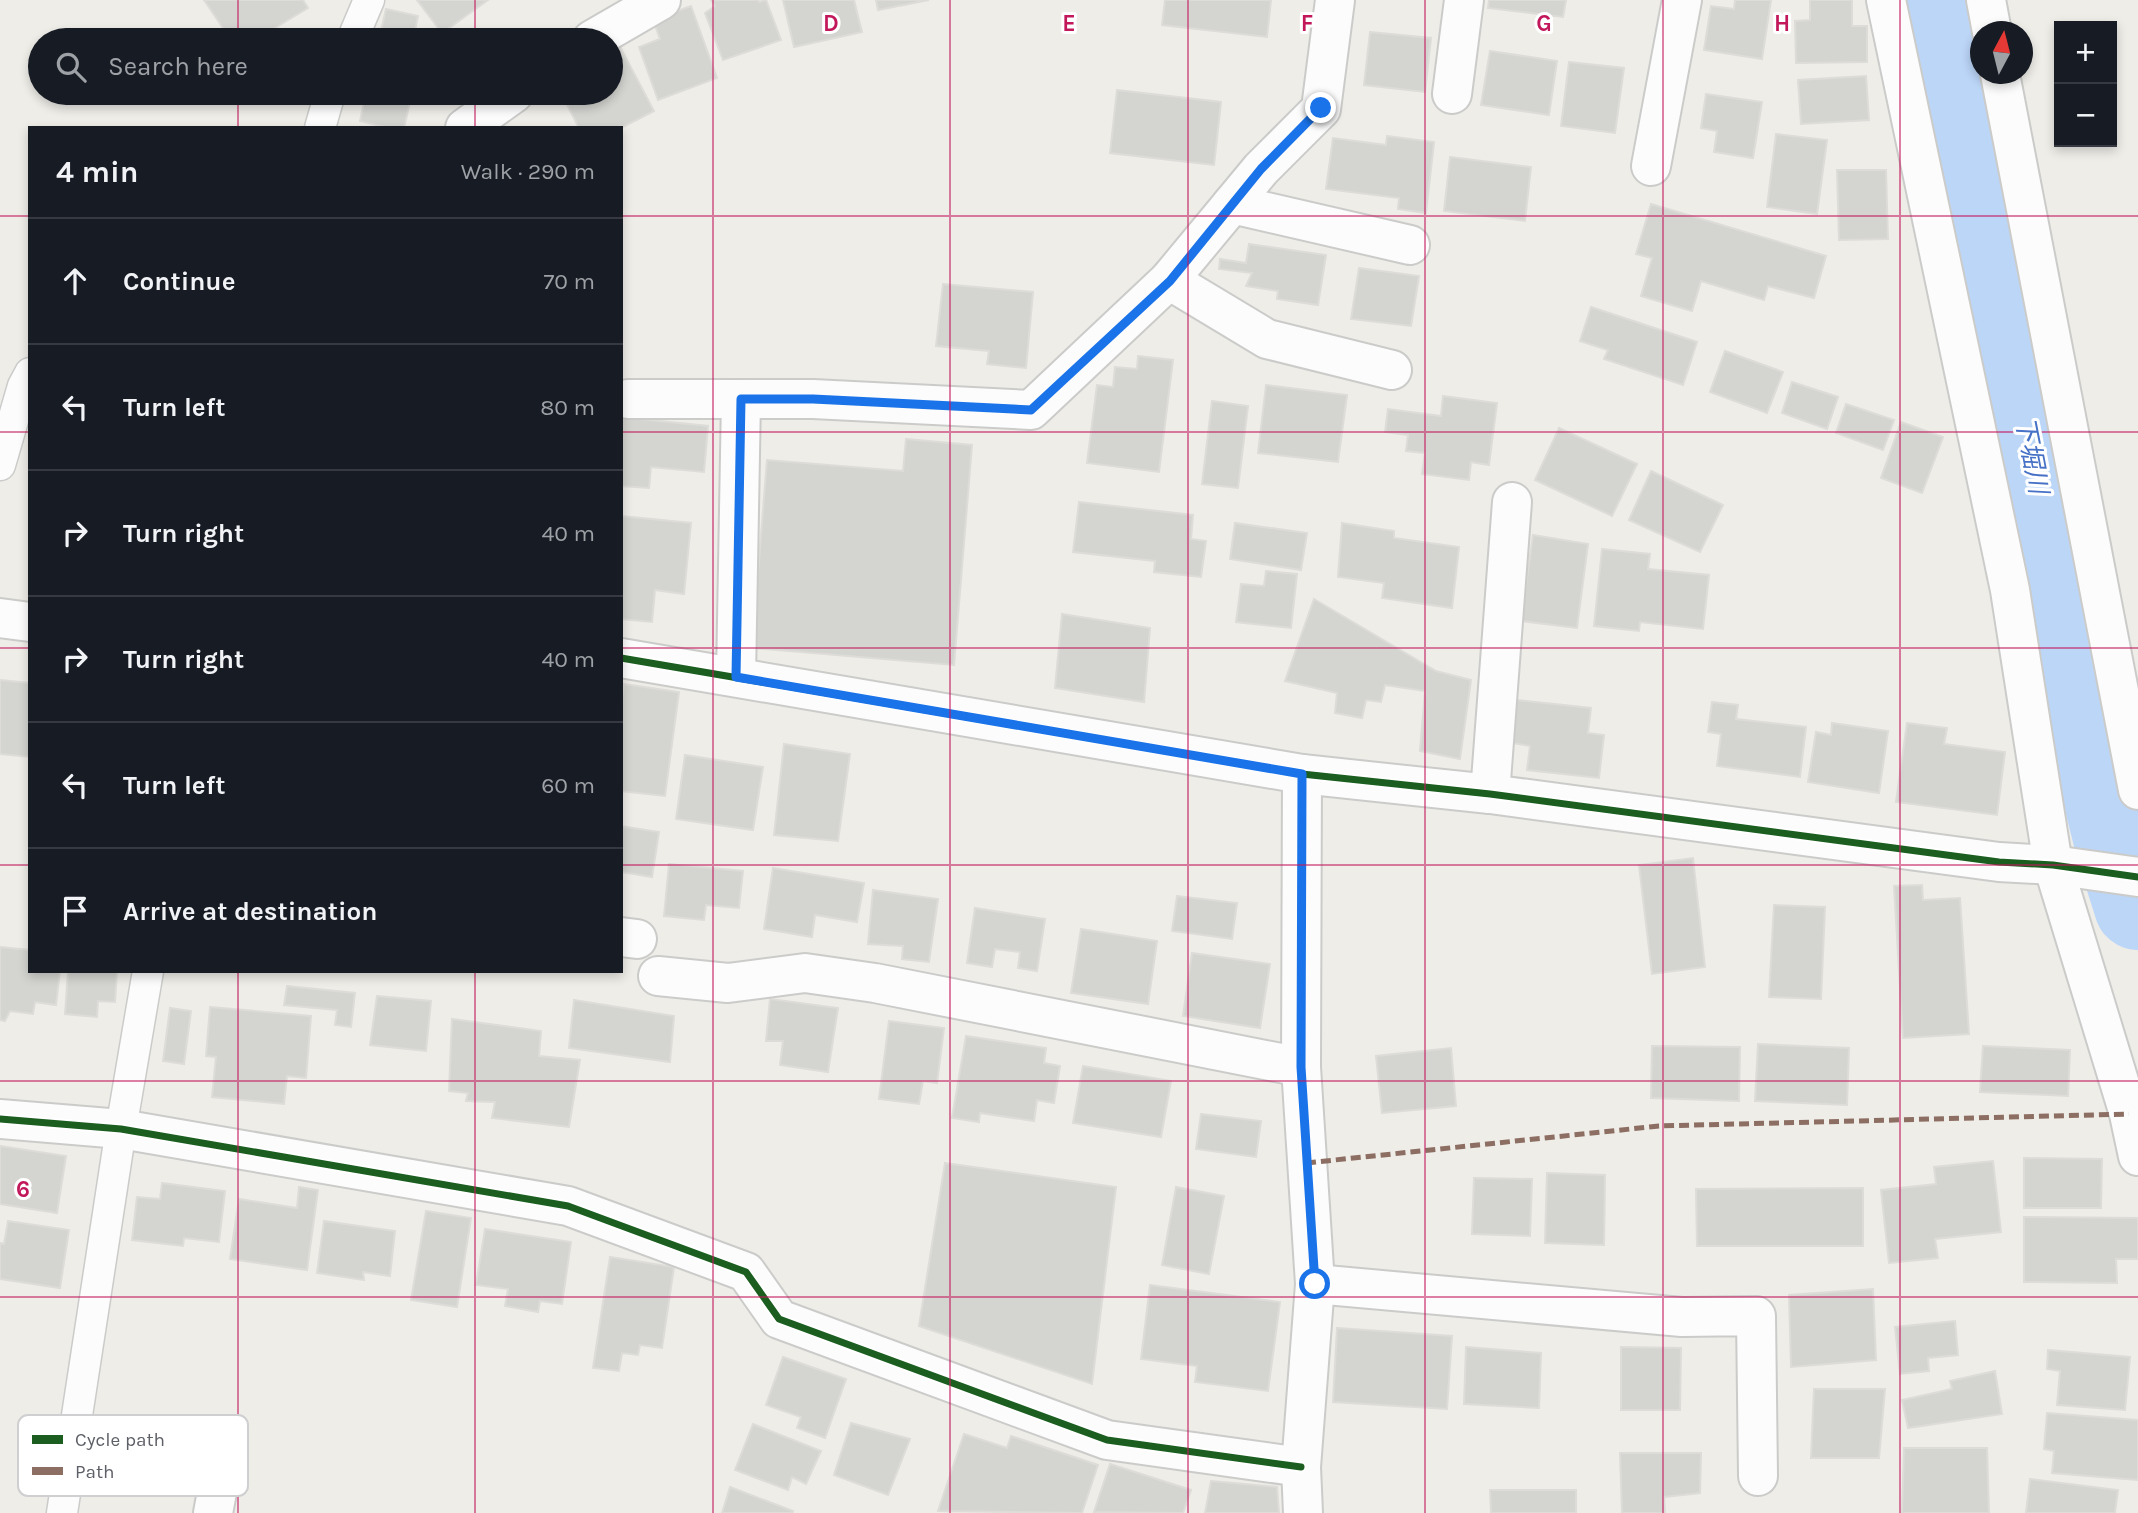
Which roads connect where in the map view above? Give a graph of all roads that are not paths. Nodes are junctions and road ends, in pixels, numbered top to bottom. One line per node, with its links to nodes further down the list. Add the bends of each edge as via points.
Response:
1 (369, 0): 9 (lane)
2 (661, 0): 10 (street)
3 (1335, 0): 18 (street, via 1321,108)
4 (1464, 0): 12 (street)
5 (1682, 0): 17 (street)
6 (1886, 0): 34 (street)
7 (1986, 0): 8 (street)
8 (1990, 21)
9 (357, 28)
10 (613, 28)
11 (2002, 84): 32 (street)
12 (1452, 94)
13 (327, 105): 15 (lane)
14 (497, 105): 16 (street)
15 (321, 126)
16 (468, 126)
17 (1651, 166)
18 (1232, 204): 19 (street); 20 (street)
19 (1410, 245)
20 (1170, 281): 21 (street, via 1267,339); 24 (street, via 1031,410)
21 (1392, 370)
22 (28, 377): 25 (lane)
23 (628, 399): 24 (street)
24 (741, 399): 30 (street)
25 (0, 466)
26 (1512, 502): 33 (street)
27 (0, 618): 28 (street)
28 (28, 622)
29 (623, 658): 30 (street)
30 (736, 677): 31 (street)
31 (1302, 774): 33 (street); 38 (street)
32 (2138, 790)
33 (1490, 794): 34 (street)
34 (2065, 867): 35 (street); 41 (street)
35 (2138, 877)
36 (148, 973): 40 (lane)
37 (658, 975): 38 (street, via 728,983 805,973 875,983)
38 (1301, 1067): 42 (street)
39 (0, 1119): 40 (street)
40 (121, 1129): 43 (lane); 44 (street, via 568,1206 746,1272 779,1318 1107,1440)
41 (2138, 1156)
42 (1315, 1284): 44 (street); 45 (street, via 1682,1317 1756,1316)
43 (77, 1415)
44 (1301, 1467): 46 (street)
45 (1758, 1476)
46 (1303, 1513)

